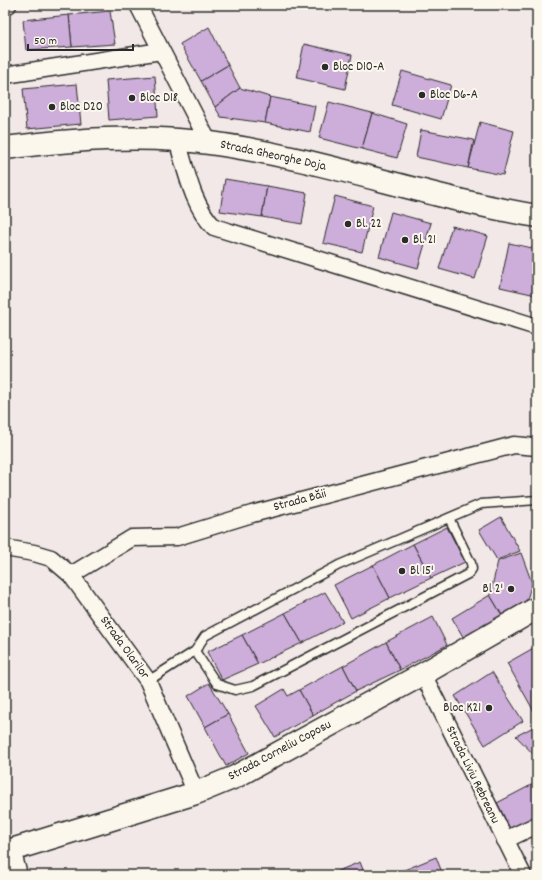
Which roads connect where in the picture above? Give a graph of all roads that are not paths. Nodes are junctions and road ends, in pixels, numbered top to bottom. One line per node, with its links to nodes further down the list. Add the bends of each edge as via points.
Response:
1 (138, 5): 2 (street)
2 (161, 51): 3 (street); 5 (street)
3 (5, 75)
4 (177, 140): 5 (street, Strada Gheorghe Doja); 6 (street, Strada Gheorghe Doja, via 80,141); 8 (street, via 197,202 205,218 214,227)
5 (209, 143): 7 (street, Strada Gheorghe Doja, via 280,156 459,200)
6 (5, 148)
7 (537, 216)
8 (537, 327)
9 (537, 447): 13 (street, Strada Băii, via 514,445 252,514 177,537 132,538)
10 (537, 500): 11 (lane, via 481,504)
11 (449, 518): 15 (lane, via 339,565 205,636); 15 (lane, via 472,569 468,574 447,585 254,686 235,690 216,684)
12 (5, 548): 13 (street, Strada Olarilor, via 51,558)
13 (71, 575): 17 (street, Strada Olarilor)
14 (537, 608): 16 (street, Strada Corneliu Coposu)
15 (195, 651): 17 (lane)
16 (423, 674): 18 (street, Strada Corneliu Coposu, via 235,776); 20 (street, Strada Liviu Rebreanu)
17 (148, 681): 18 (street, Strada Olarilor)
18 (196, 793): 21 (street, Strada Corneliu Coposu)
19 (537, 824): 20 (street)
20 (504, 840): 22 (street, Strada Liviu Rebreanu)
21 (9, 851): 23 (street)
22 (517, 873)
23 (19, 875)

